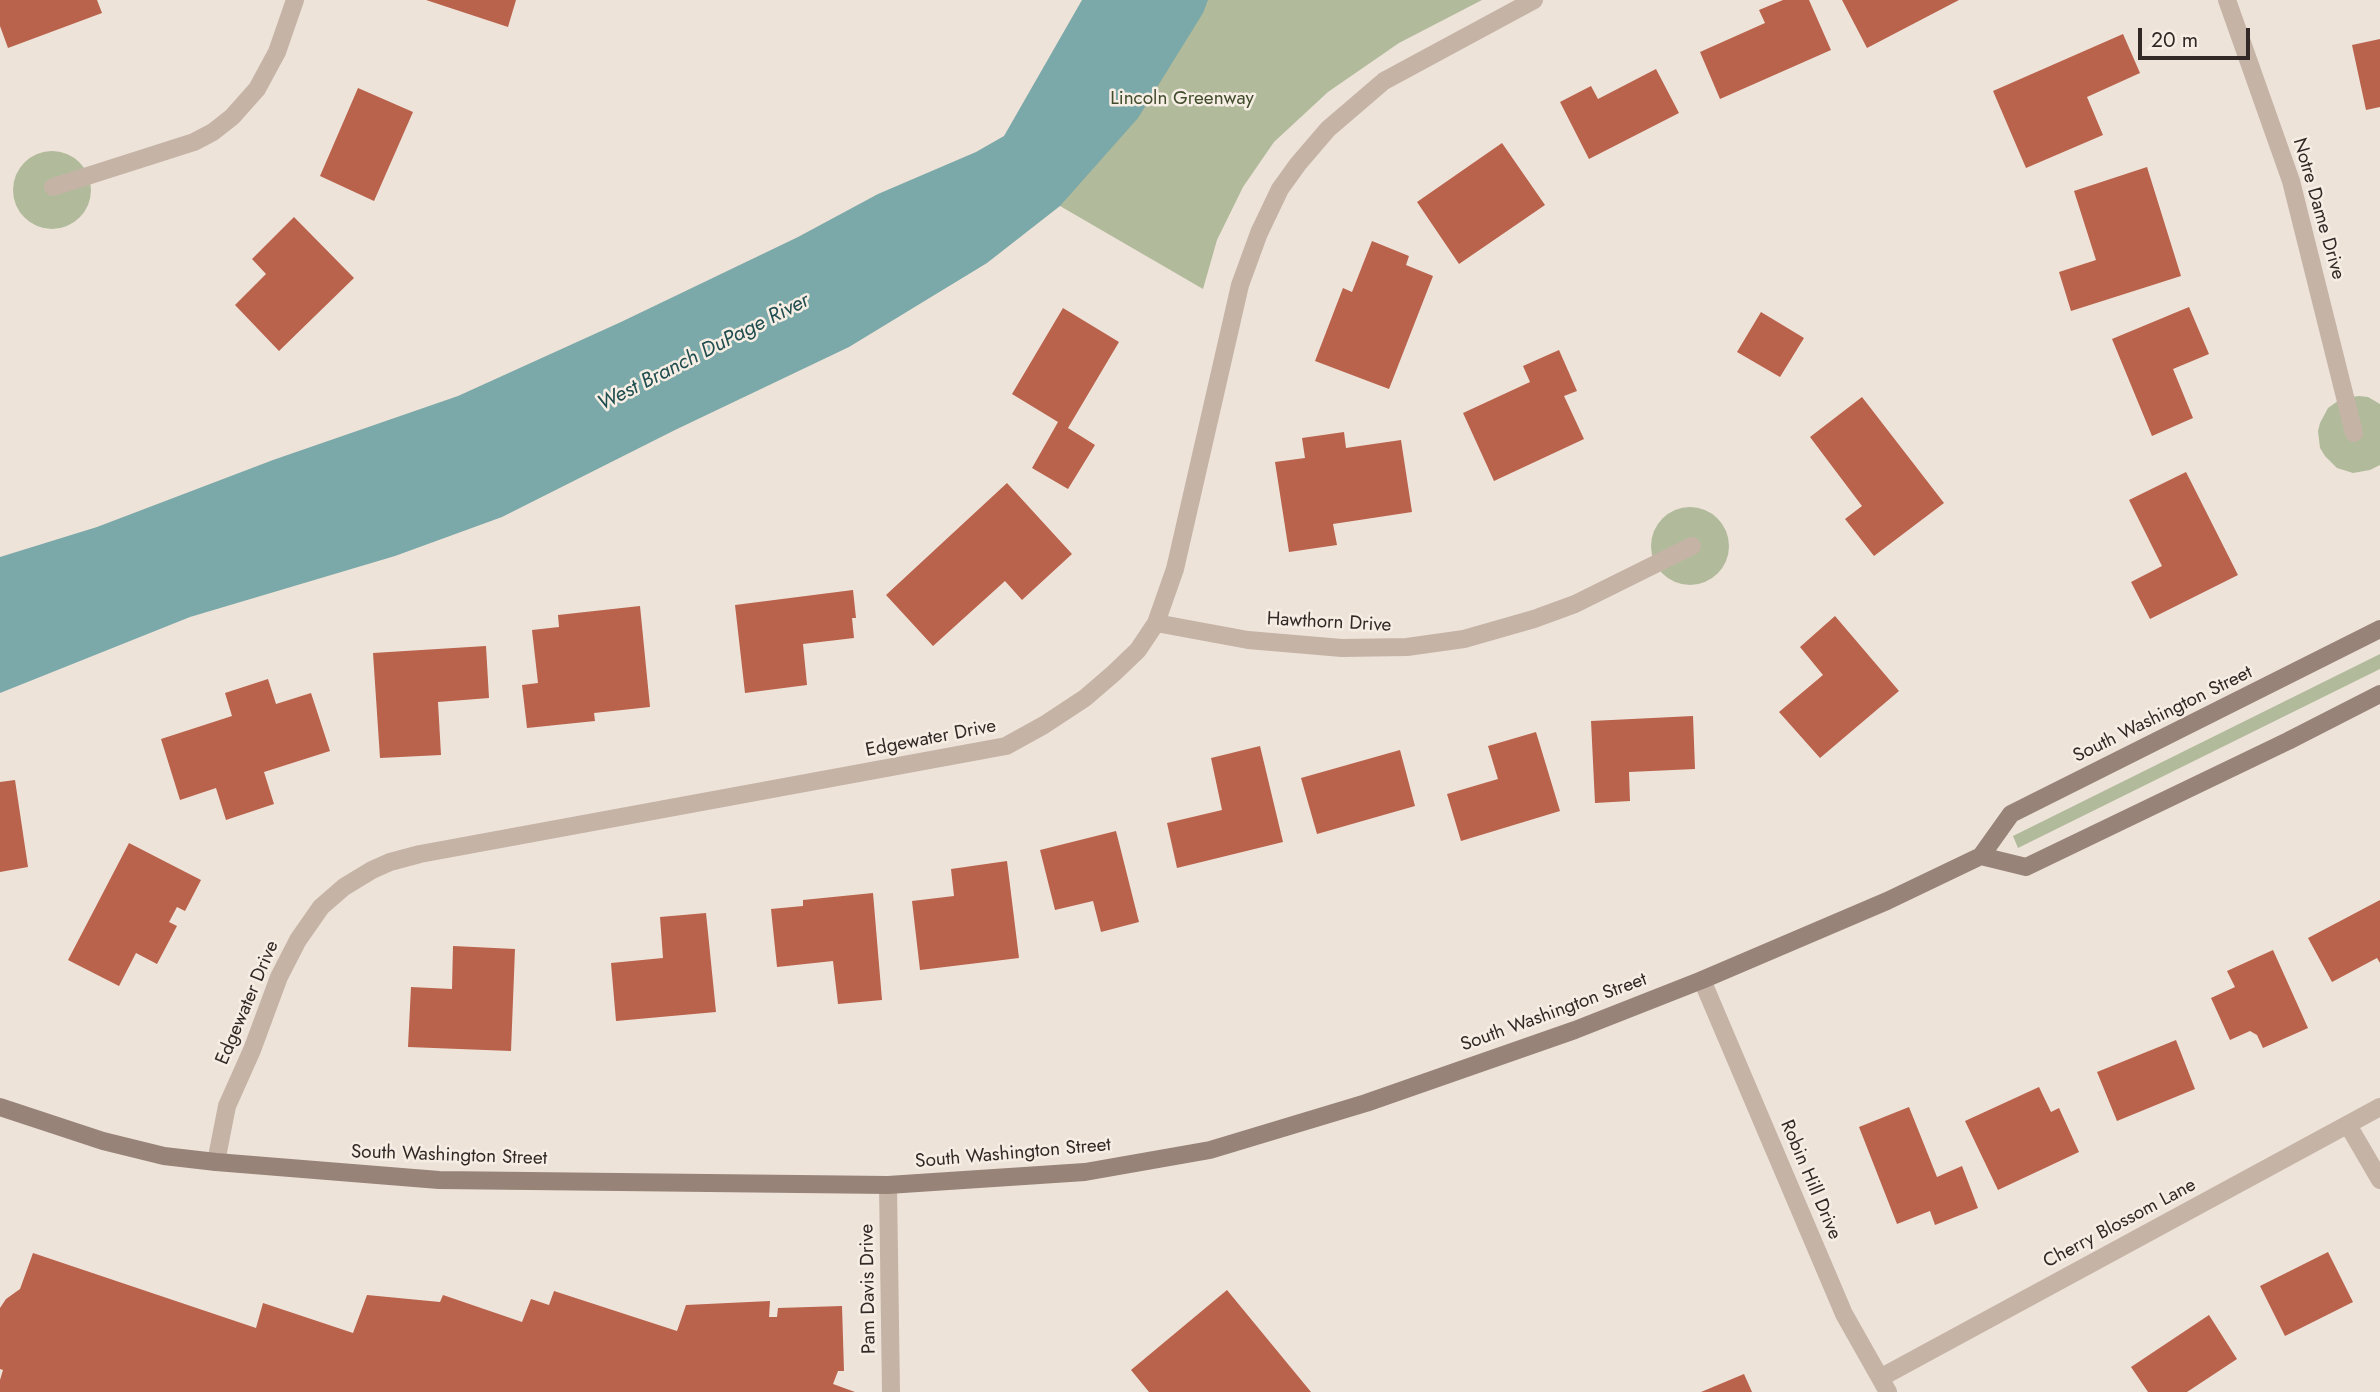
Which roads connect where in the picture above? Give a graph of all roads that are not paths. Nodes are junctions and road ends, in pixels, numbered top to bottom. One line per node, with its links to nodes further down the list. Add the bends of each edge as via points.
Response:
1 (295, 0): 4 (street, via 277,52 257,89 232,117 194,142)
2 (1534, 0): 7 (street, Edgewater Drive, via 1384,81 1328,129 1280,189 1240,285 1175,569)
3 (2227, 0): 5 (street, Notre Dame Drive, via 2291,181)
4 (53, 187)
5 (2354, 433)
6 (1692, 545): 7 (street, Hawthorn Drive, via 1575,604 1464,639 1407,647 1342,648 1248,640)
7 (1156, 623): 15 (street, Edgewater Drive, via 1138,650 1085,698 1006,746 420,854 372,870 321,907 298,940 227,1106)
8 (2380, 629): 10 (main road, South Washington Street, via 2011,814)
9 (2380, 694): 10 (main road, via 2026,867)
10 (1982, 856): 11 (main road, South Washington Street)
11 (1702, 980): 17 (main road, South Washington Street, via 1366,1103 1209,1150 1084,1172); 18 (street, Robin Hill Drive, via 1844,1314)
12 (0, 1107): 15 (main road, South Washington Street, via 103,1141 164,1156)
13 (2380, 1107): 14 (street, Cherry Blossom Lane)
14 (2348, 1125): 16 (street); 18 (street, Cherry Blossom Lane)
15 (216, 1162): 17 (main road, South Washington Street, via 439,1180)
16 (2380, 1181)
17 (888, 1185): 19 (street, Pam Davis Drive)
18 (1884, 1385)
19 (891, 1392)

